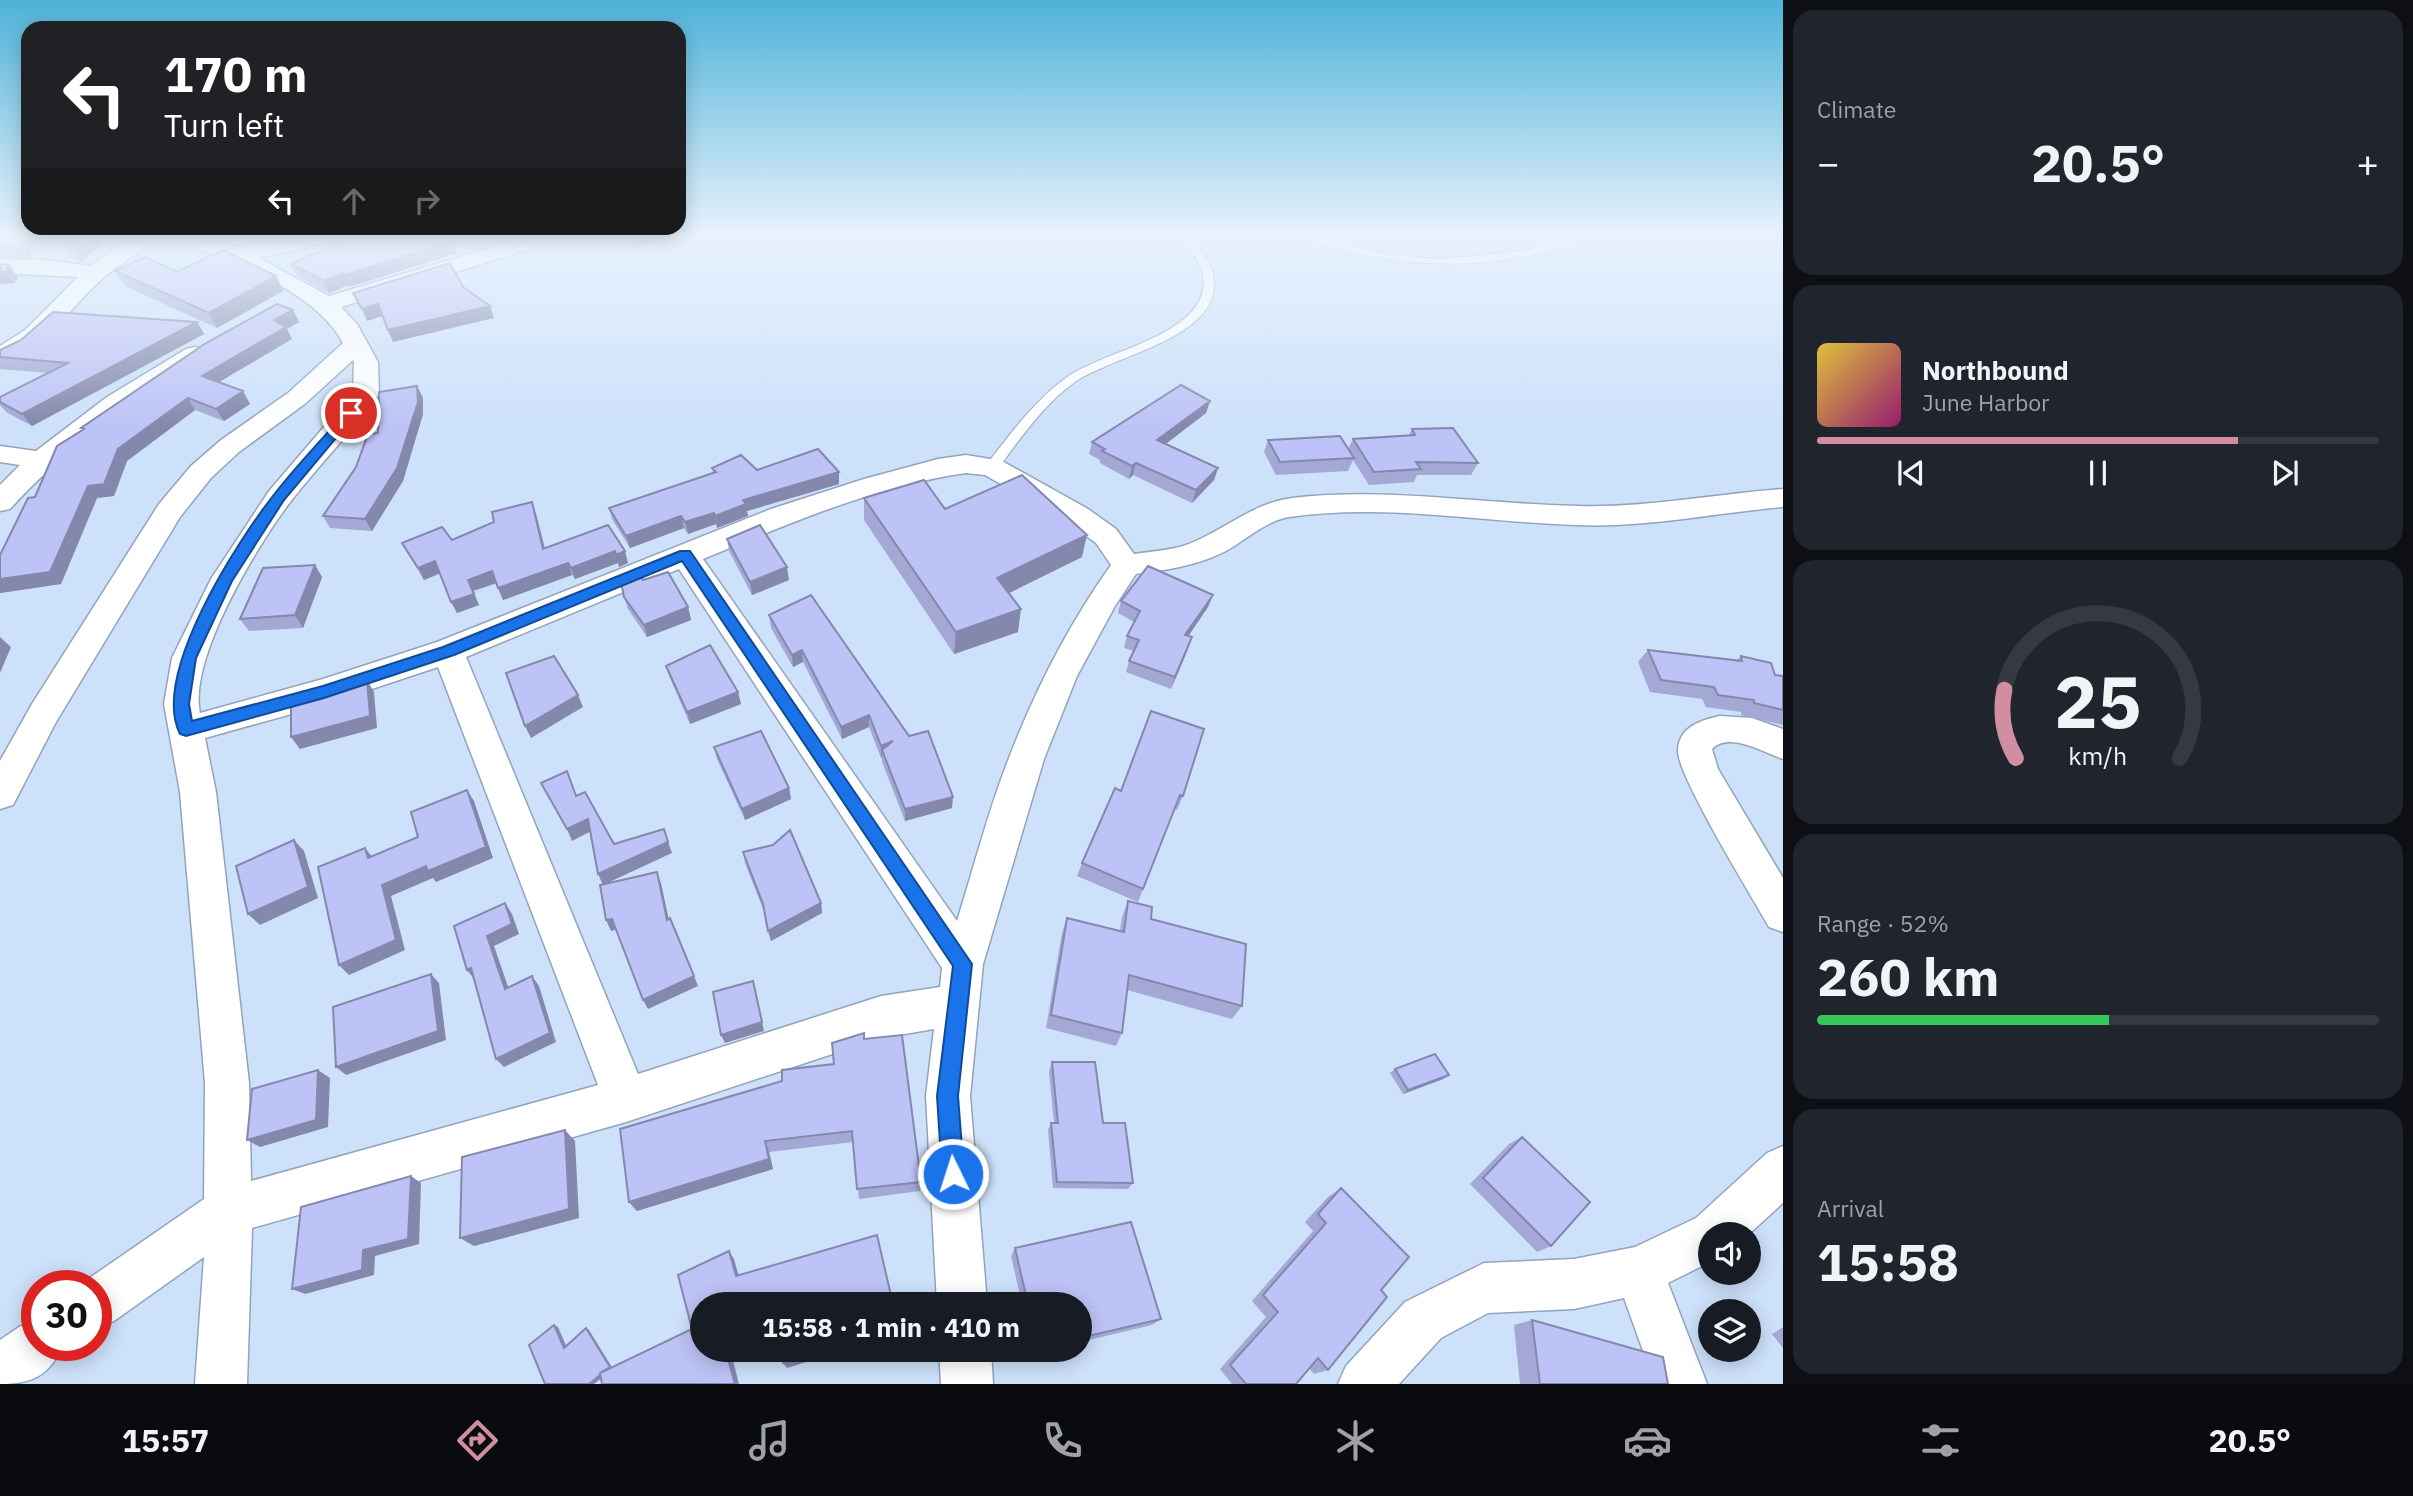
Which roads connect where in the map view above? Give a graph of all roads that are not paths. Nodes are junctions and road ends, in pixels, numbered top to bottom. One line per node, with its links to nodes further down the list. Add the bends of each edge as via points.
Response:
1 (69, 299): 7 (street, via 33,335)
2 (310, 299): 4 (street)
3 (1206, 299): 10 (lane, via 1189,324 1067,382)
4 (305, 300): 6 (street, via 345,324)
5 (215, 343): 9 (street, via 125,395)
6 (356, 344): 16 (street, via 366,362 366,394 279,497 226,579 188,658 181,704); 18 (street, via 297,398 211,463 169,511 44,713)
7 (0, 357)
8 (0, 454): 9 (street)
9 (42, 460): 12 (street)
10 (992, 467): 13 (street, via 966,464 874,485); 14 (street, via 1106,536)
11 (1783, 498): 14 (street, via 1619,517 1350,505 1288,508 1255,517 1205,549)
12 (0, 502)
13 (685, 555): 15 (street); 20 (street)
14 (1127, 565): 20 (street, via 1061,676 1026,759)
15 (448, 651): 16 (street); 21 (street)
16 (186, 730): 23 (street, via 198,792 228,1083)
17 (1783, 745): 19 (street, via 1749,731 1719,729 1704,734 1695,747 1695,758)
18 (0, 794)
19 (1783, 914)
20 (960, 984): 21 (street, via 881,1017); 28 (street, via 948,1096)
21 (626, 1100): 23 (street)
22 (1783, 1169): 24 (street)
23 (228, 1211): 27 (street); 32 (street)
24 (1726, 1222)
25 (1698, 1242): 26 (street)
26 (1639, 1271): 34 (street, via 1574,1284 1484,1289 1423,1320); 35 (street)
27 (112, 1292)
28 (961, 1292)
29 (21, 1356): 31 (street)
30 (966, 1362): 33 (street)
31 (0, 1371)
32 (221, 1384)
33 (967, 1384)
34 (1364, 1384)
35 (1681, 1384)

